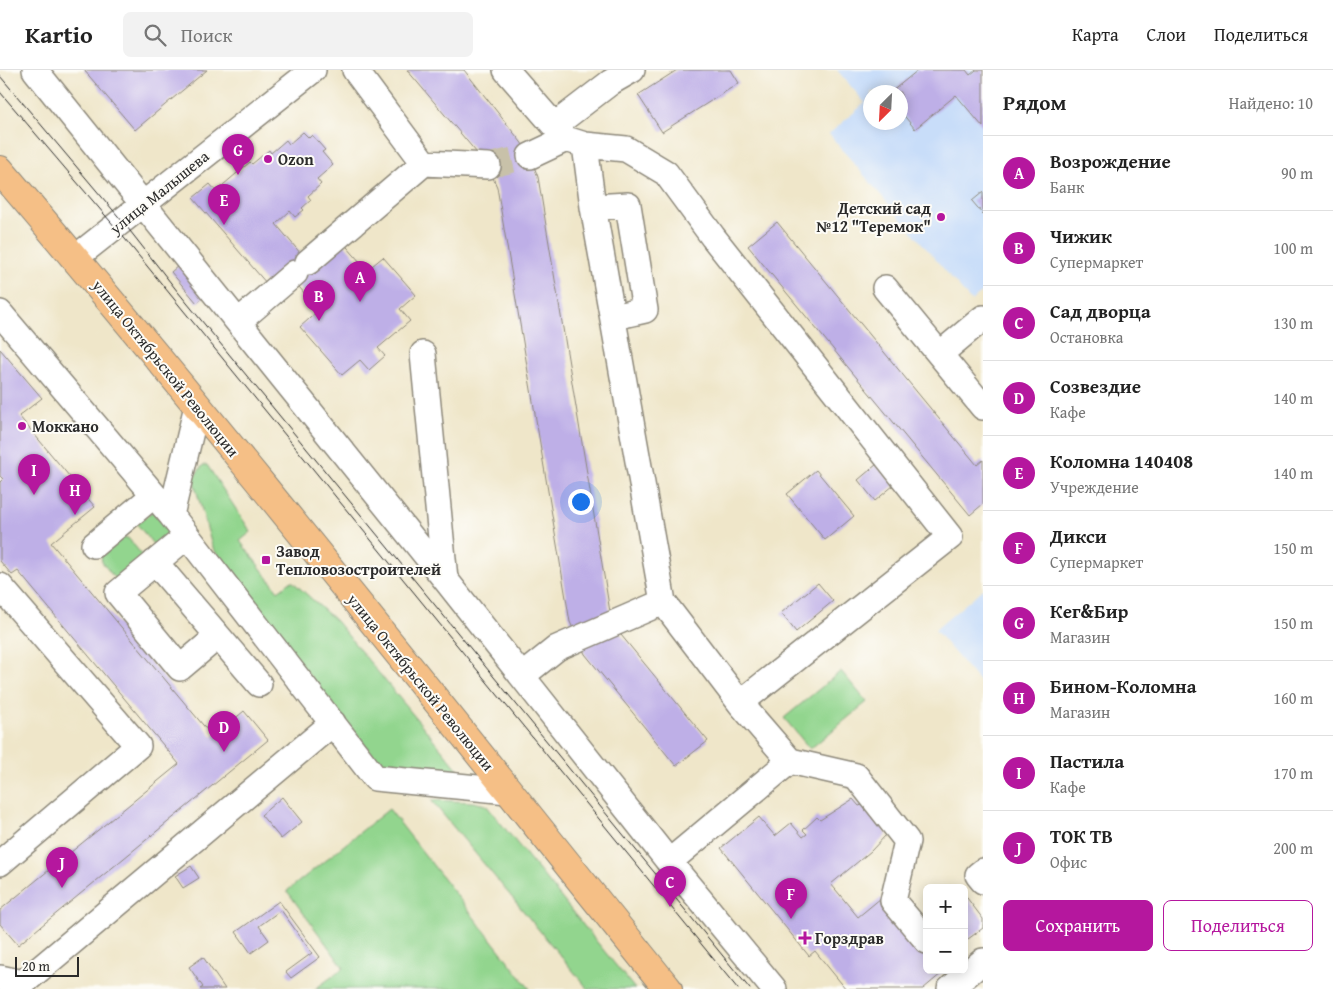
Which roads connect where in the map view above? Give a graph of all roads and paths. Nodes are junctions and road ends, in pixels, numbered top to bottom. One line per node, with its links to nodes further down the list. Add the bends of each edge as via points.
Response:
1 (35, 70): 11 (street)
2 (355, 70): 8 (street)
3 (506, 70): 6 (street)
4 (632, 70): 6 (street, via 610,82)
5 (299, 74): 11 (street, улица Малышева)
6 (569, 136): 7 (street); 12 (street); 34 (street, via 626,149 666,173 712,237 950,537)
7 (530, 156)
8 (424, 163): 9 (street); 18 (street)
9 (488, 166)
10 (0, 170): 13 (main road, улица Октябрьской Революции)
11 (143, 205): 13 (street, улица Малышева); 18 (street)
12 (593, 207): 16 (street); 16 (street, via 628,205 645,310)
13 (76, 258): 21 (main road, улица Октябрьской Революции)
14 (885, 288): 20 (street)
15 (0, 313): 23 (street)
16 (614, 318): 30 (street)
17 (983, 318): 20 (street)
18 (238, 322): 28 (street)
19 (423, 354): 28 (street)
20 (940, 354): 22 (street)
21 (197, 406): 24 (street); 37 (main road, улица Октябрьской Революции)
22 (983, 407)
23 (154, 495): 24 (street); 26 (street)
24 (171, 515): 25 (street)
25 (186, 536): 27 (street); 35 (street)
26 (94, 545)
27 (155, 562): 31 (street); 31 (street, via 118,594 180,668)
28 (446, 579): 32 (street)
29 (0, 586): 39 (street, via 138,746)
30 (663, 602): 32 (street, via 557,648); 34 (street)
31 (218, 636): 33 (street)
32 (522, 676): 38 (street)
33 (259, 684)
34 (740, 702): 36 (street)
35 (333, 723): 37 (street, via 375,778); 44 (street, via 23,983)
36 (790, 761): 38 (street); 42 (street, via 856,776 907,841 893,901)
37 (508, 791): 46 (main road, улица Октябрьской Революции)
38 (669, 862): 47 (street)
39 (0, 863)
40 (983, 871): 41 (street, via 978,875)
41 (983, 881)
42 (923, 936)
43 (983, 961): 45 (street)
44 (0, 978)
45 (953, 980)
46 (668, 989)
47 (774, 989)

